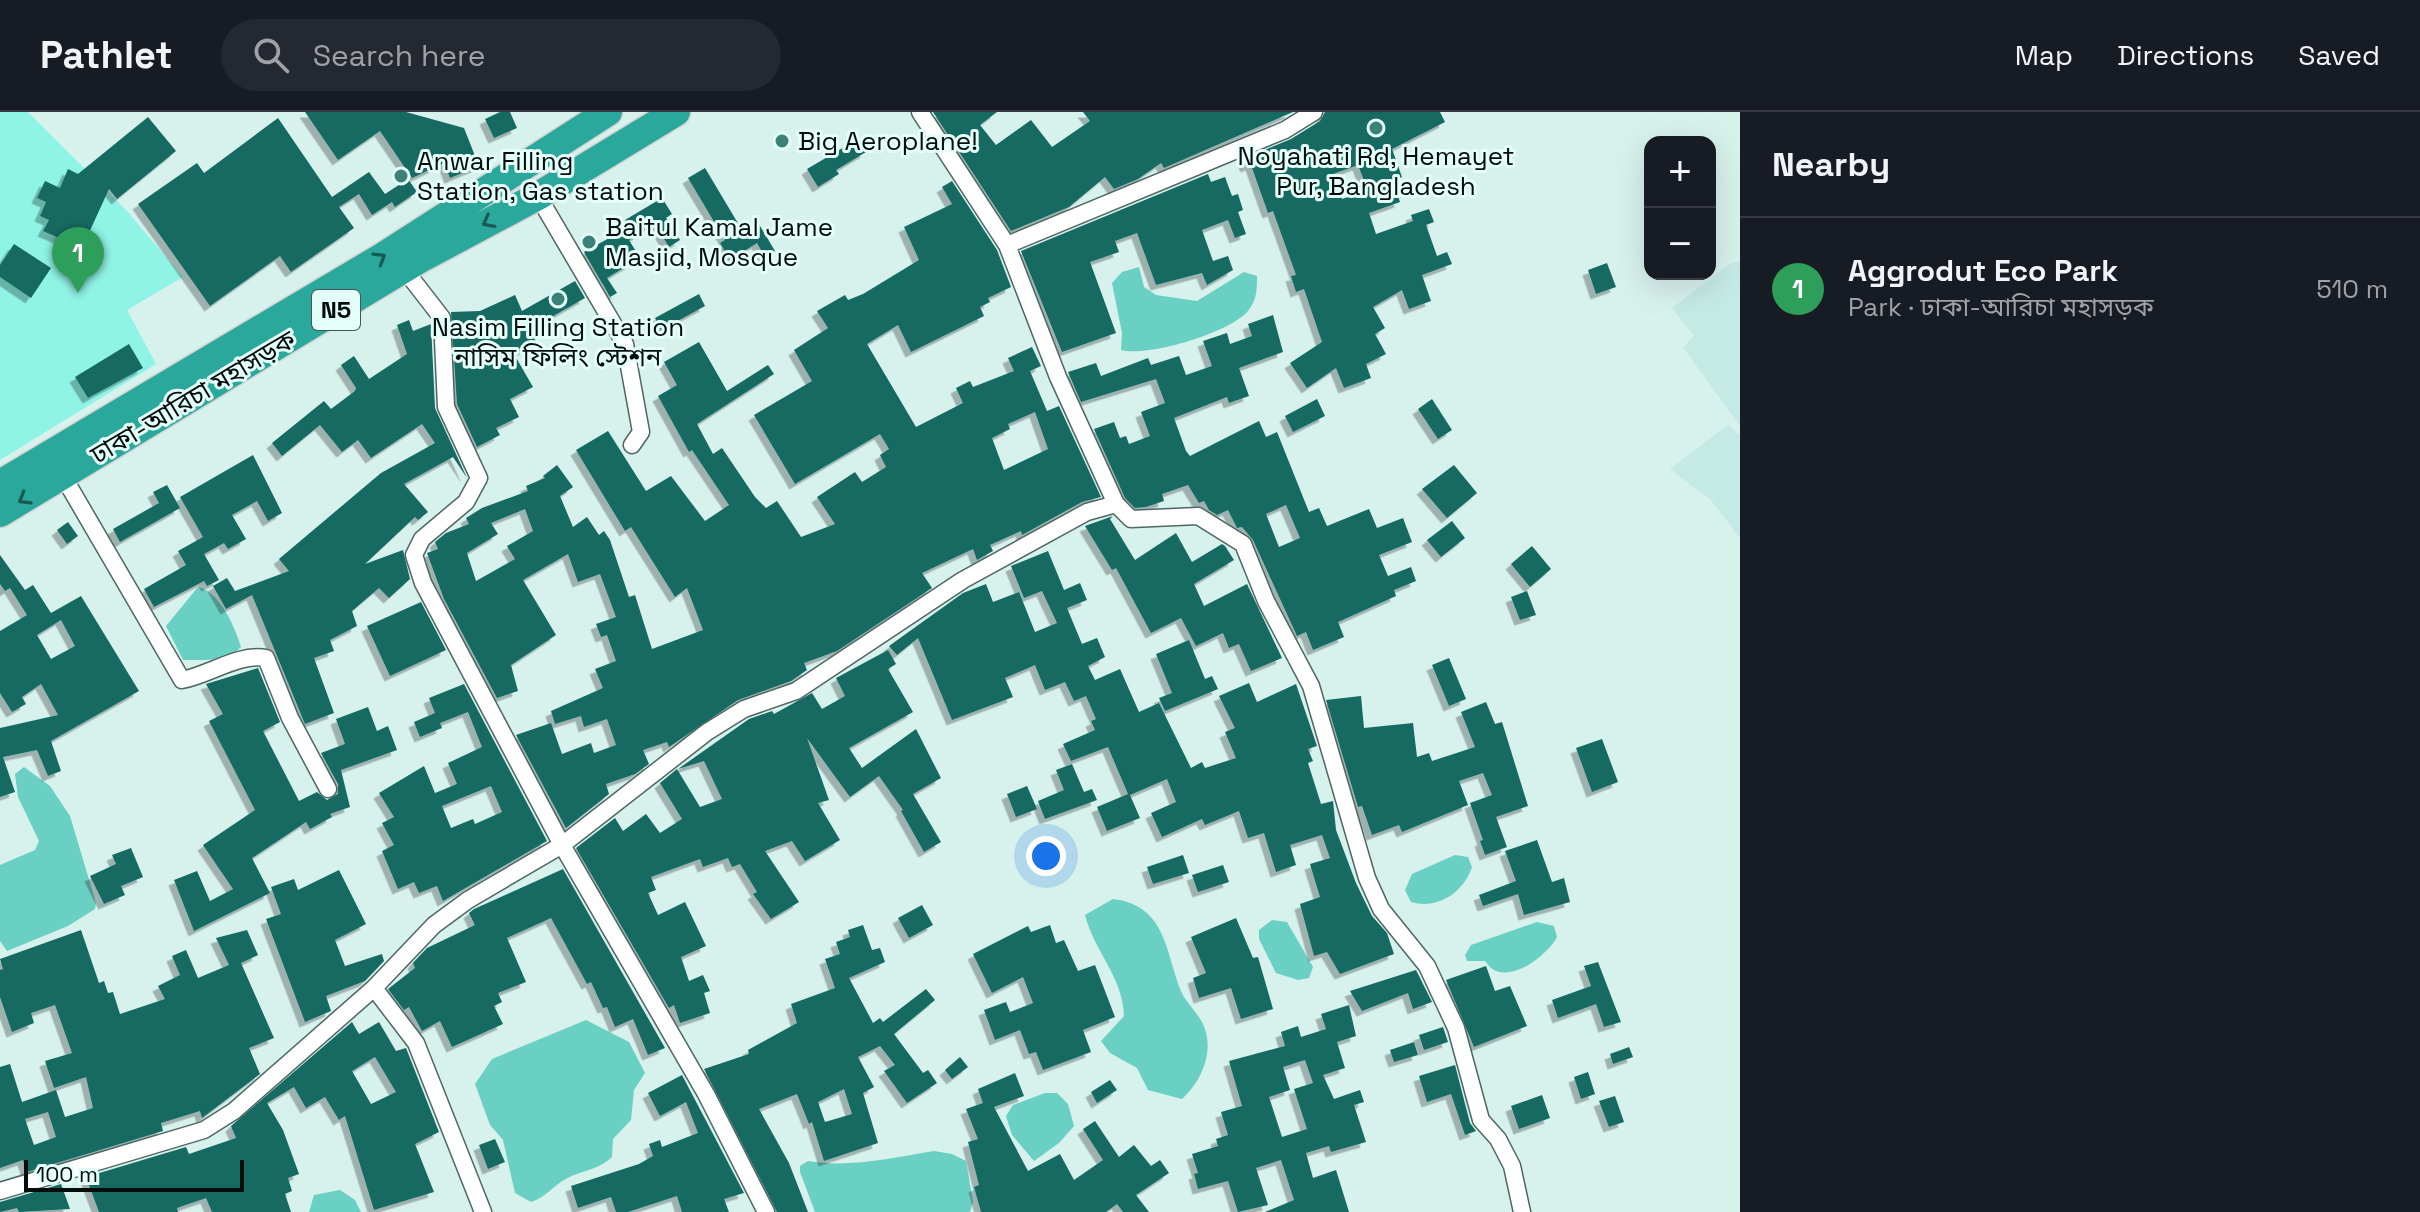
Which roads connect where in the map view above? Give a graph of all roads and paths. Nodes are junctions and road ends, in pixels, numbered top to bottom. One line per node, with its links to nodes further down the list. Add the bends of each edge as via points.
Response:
1 (608, 112): 10 (highway, ঢাকা-আরিচা মহাসড়ক / N5, one-way to 1, via 382,257)
2 (676, 112): 5 (highway, ঢাকা-আরিচা মহাসড়ক / N5)
3 (920, 112): 6 (street)
4 (1314, 112): 6 (street, via 1285,130)
5 (538, 196): 7 (highway, ঢাকা-আরিচা মহাসড়ক / N5, one-way to 7); 8 (street, via 625,344 641,432)
6 (1007, 245): 11 (street, via 1058,377)
7 (404, 269): 9 (highway, ঢাকা-আরিচা মহাসড়ক / N5); 14 (street, via 442,318 446,407 479,478 466,502 422,539 414,555 423,583)
8 (632, 445)
9 (63, 476): 12 (highway, ঢাকা-আরিচা মহাসড়ক / N5, one-way to 12); 13 (street, via 182,680 253,655 266,658)
10 (0, 484)
11 (1116, 504): 14 (street, via 1087,512 963,580 796,691 744,709); 19 (street, via 1131,519 1198,516 1243,544 1311,686 1367,878 1381,909 1427,966 1456,1028 1481,1120 1512,1166)
12 (0, 513)
13 (328, 789)
14 (562, 845): 15 (street, via 434,925); 18 (street, via 713,1108)
15 (374, 988): 16 (street, via 234,1111 204,1130); 17 (street, via 416,1043)
16 (0, 1191)
17 (483, 1212)
18 (766, 1212)
19 (1522, 1212)

